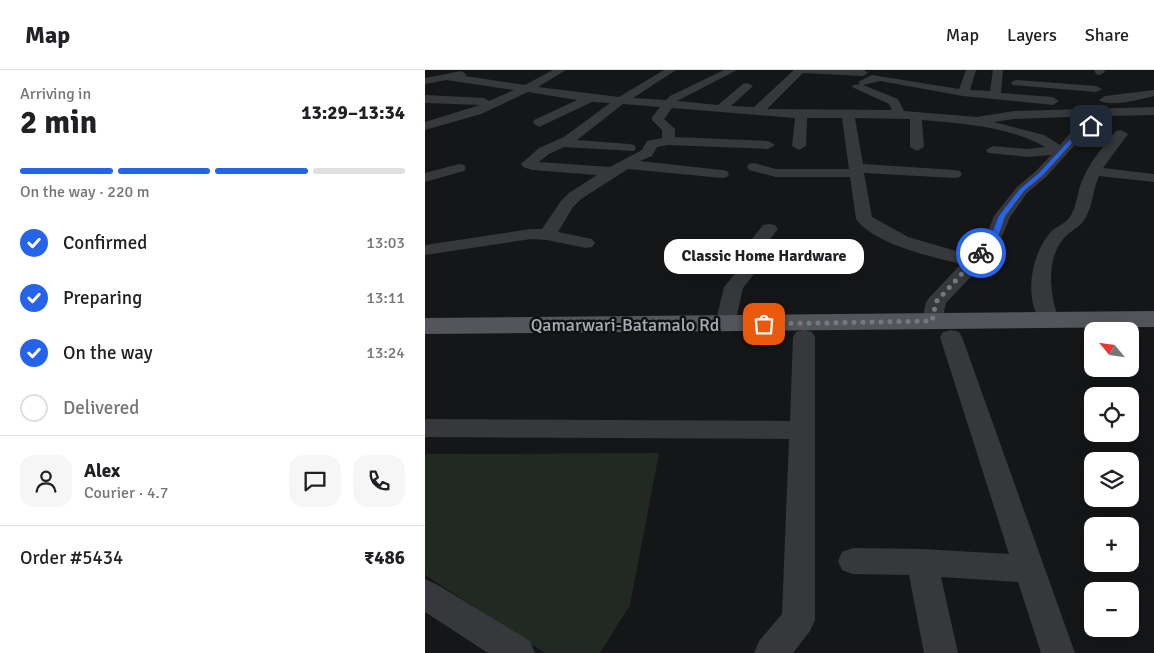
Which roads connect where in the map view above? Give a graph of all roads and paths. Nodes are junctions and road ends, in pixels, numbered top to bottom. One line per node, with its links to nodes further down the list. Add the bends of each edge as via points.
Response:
1 (485, 70): 13 (street)
2 (576, 70): 11 (street)
3 (671, 70): 27 (street)
4 (712, 70): 12 (street)
5 (800, 70): 31 (street)
6 (806, 70): 15 (street)
7 (971, 70): 20 (street)
8 (998, 70): 23 (street)
9 (1017, 70): 16 (street)
10 (533, 71): 11 (street)
11 (559, 71): 18 (street)
12 (731, 71): 29 (street)
13 (447, 77): 14 (street); 18 (street)
14 (429, 80): 22 (street, via 438,84)
15 (861, 81): 20 (street, via 877,77); 37 (street, via 894,102)
16 (1017, 83): 19 (street); 25 (street)
17 (747, 86): 30 (street)
18 (528, 88): 24 (street); 28 (street)
19 (1096, 89)
20 (963, 93): 23 (street)
21 (1154, 93): 25 (street, via 1121,99 1057,102)
22 (425, 94)
23 (995, 96): 25 (street)
24 (590, 98): 27 (street); 41 (street)
25 (1018, 98)
26 (425, 99): 28 (street)
27 (620, 101): 29 (street); 45 (street)
28 (497, 102): 38 (street)
29 (667, 104): 30 (street); 44 (street, via 657,117 669,130)
30 (726, 108): 31 (street); 46 (street)
31 (757, 111): 34 (street)
32 (1154, 111): 36 (street)
33 (425, 114): 38 (street)
34 (801, 114): 35 (street); 48 (street)
35 (848, 114): 37 (street); 56 (street)
36 (1098, 114): 40 (street, via 1014,115); 52 (street, via 1101,121 1078,133)
37 (900, 115): 39 (street)
38 (454, 117): 42 (street)
39 (916, 117): 40 (street); 49 (street)
40 (977, 121): 52 (street, via 1039,138)
41 (539, 123)
42 (425, 126)
43 (1121, 134): 57 (street)
44 (668, 141): 46 (street); 51 (street, via 653,144 647,153)
45 (564, 143): 51 (street); 58 (street, via 544,151 528,164)
46 (717, 143): 47 (street); 53 (street)
47 (768, 145)
48 (799, 146)
49 (917, 147)
50 (993, 150): 52 (street)
51 (631, 151): 58 (street); 59 (street)
52 (1059, 151): 67 (street, via 1017,196 999,221 994,237)
53 (711, 158)
54 (754, 167): 56 (street, via 776,173)
55 (459, 168): 61 (street)
56 (857, 170): 60 (street); 67 (street, via 864,219 874,228 913,245)
57 (1095, 171): 62 (street); 69 (street, via 1078,217 1051,243 1042,272 1041,296)
58 (612, 172): 64 (street, via 575,196)
59 (722, 174)
60 (955, 174)
61 (425, 178)
62 (1154, 178)
63 (769, 228): 70 (street, via 758,242 756,260 735,287)
64 (547, 235): 65 (street); 66 (street, via 518,234)
65 (586, 243)
66 (425, 250)
67 (974, 262): 72 (street, via 936,302)
68 (1154, 319): 69 (main road, Qamarwari-Batamalo Rd)
69 (1049, 320): 72 (main road, Qamarwari-Batamalo Rd)
70 (725, 324): 71 (main road, Qamarwari-Batamalo Rd); 72 (main road, Qamarwari-Batamalo Rd)
71 (425, 326)
72 (942, 329): 74 (main road, Qamarwari-Batamalo Rd); 76 (main road, Qamarwari-Batamalo Rd); 82 (street)
73 (1154, 335): 75 (main road)
74 (1084, 336)
75 (1139, 336)
76 (804, 337): 77 (main road, Qamarwari-Batamalo Rd); 79 (street)
77 (425, 338)
78 (425, 428): 79 (street)
79 (801, 430): 85 (street, via 798,620)
80 (853, 562): 81 (street)
81 (922, 562): 82 (street); 86 (street)
82 (1030, 569): 87 (street)
83 (425, 594): 84 (street)
84 (518, 653)
85 (771, 653)
86 (941, 653)
87 (1058, 653)

